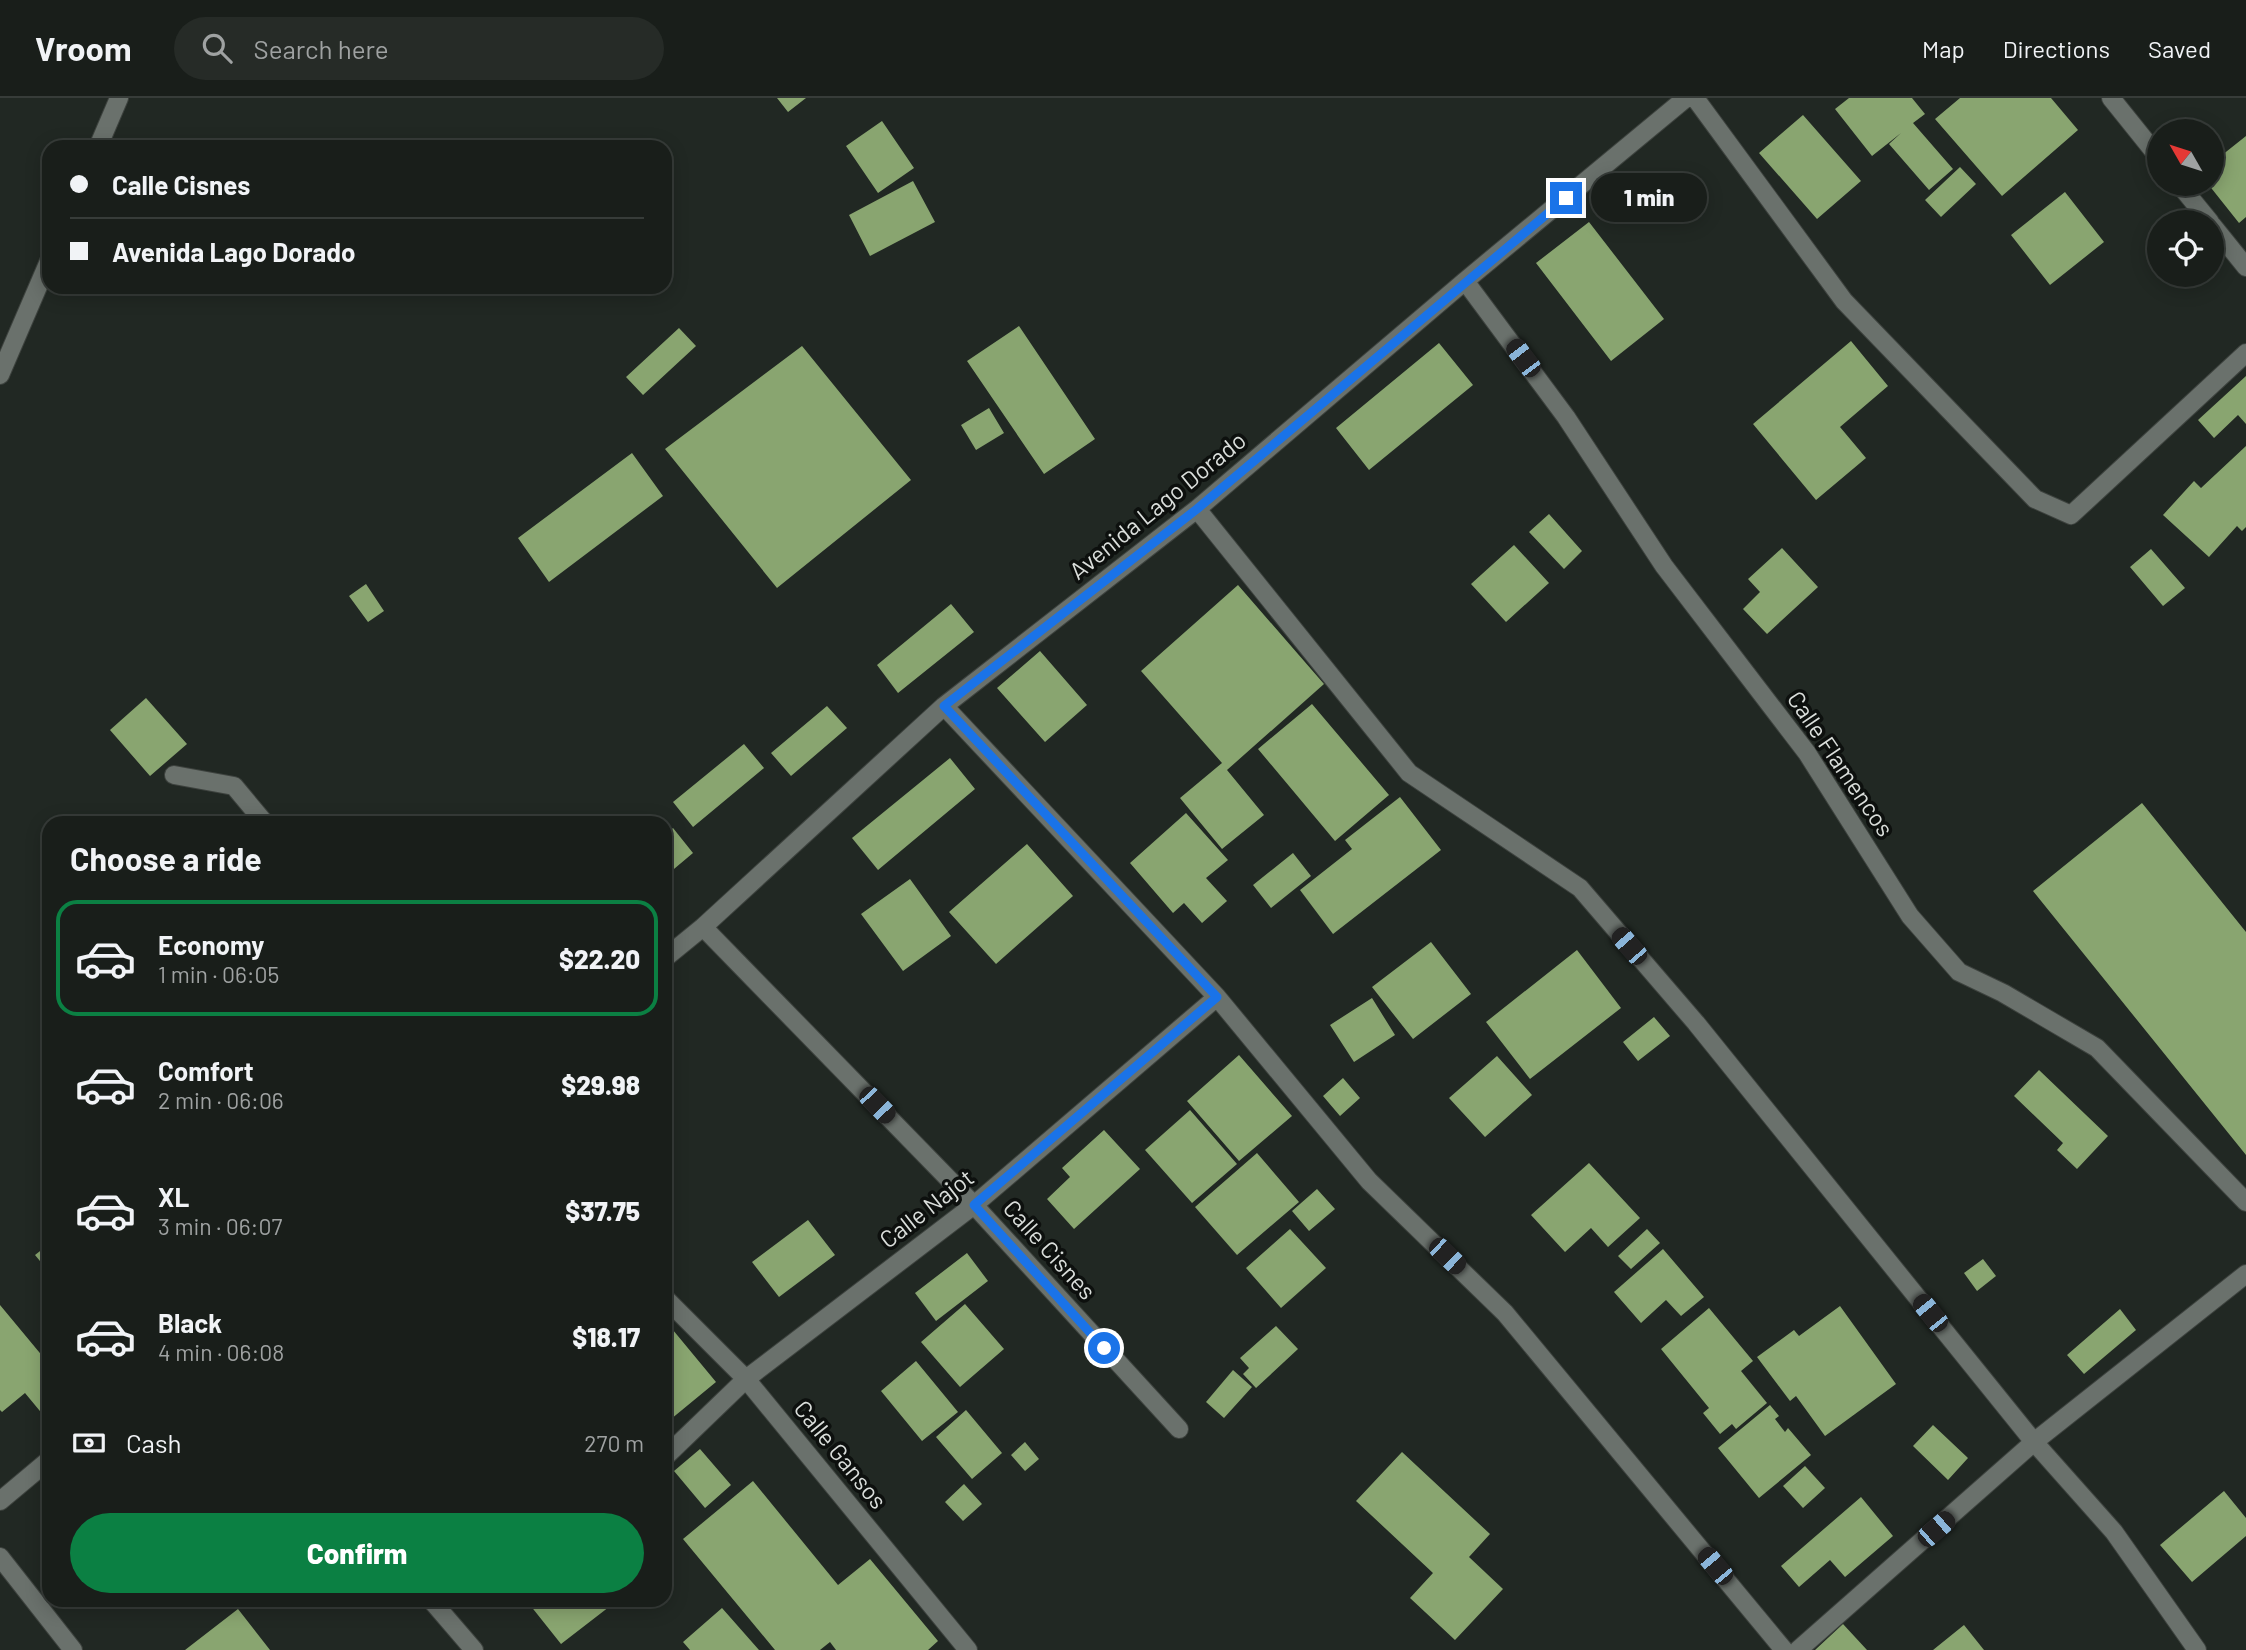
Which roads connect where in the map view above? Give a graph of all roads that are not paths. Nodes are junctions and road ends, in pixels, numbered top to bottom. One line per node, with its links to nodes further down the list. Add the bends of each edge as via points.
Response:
1 (118, 98): 5 (street)
2 (1686, 98): 12 (street, Avenida Lago Dorado)
3 (1695, 98): 13 (street, via 1844,301 2035,499 2071,515)
4 (2111, 98): 6 (street)
5 (101, 140)
6 (2147, 143)
7 (2189, 196): 8 (street)
8 (2200, 210)
9 (2224, 239): 10 (street)
10 (2246, 267)
11 (42, 277): 14 (street)
12 (1465, 281): 15 (street, Avenida Lago Dorado); 22 (street, Calle Flamencos, via 1566,417 1664,565 1807,752 1910,916 1959,972 2097,1048)
13 (2246, 353)
14 (0, 375)
15 (1197, 509): 16 (street, Avenida Lago Dorado); 28 (street, via 1409,774 1580,888 1696,1023)
16 (944, 706): 19 (street, Avenida Lago Dorado); 21 (street)
17 (174, 775): 18 (street, via 234,786)
18 (259, 816)
19 (703, 927): 20 (street, Avenida Lago Dorado); 23 (street, Calle Cisnes)
20 (672, 952)
21 (1217, 997): 23 (street, Calle Najot); 37 (street, via 1369,1181 1505,1313)
22 (2246, 1202)
23 (974, 1205): 26 (street, Calle Najot); 27 (street, Calle Cisnes)
24 (2246, 1274): 28 (street)
25 (672, 1305): 26 (street, Calle Gansos)
26 (746, 1379): 29 (street, Calle Najot); 36 (street, Calle Gansos)
27 (1179, 1429)
28 (2034, 1442): 38 (street); 39 (street, via 2114,1532)
29 (672, 1450)
30 (42, 1466): 31 (street)
31 (0, 1501)
32 (0, 1558): 35 (street)
33 (436, 1607): 34 (street)
34 (467, 1648)
35 (73, 1650)
36 (968, 1650)
37 (1784, 1650)
38 (1798, 1650)
39 (2197, 1650)

